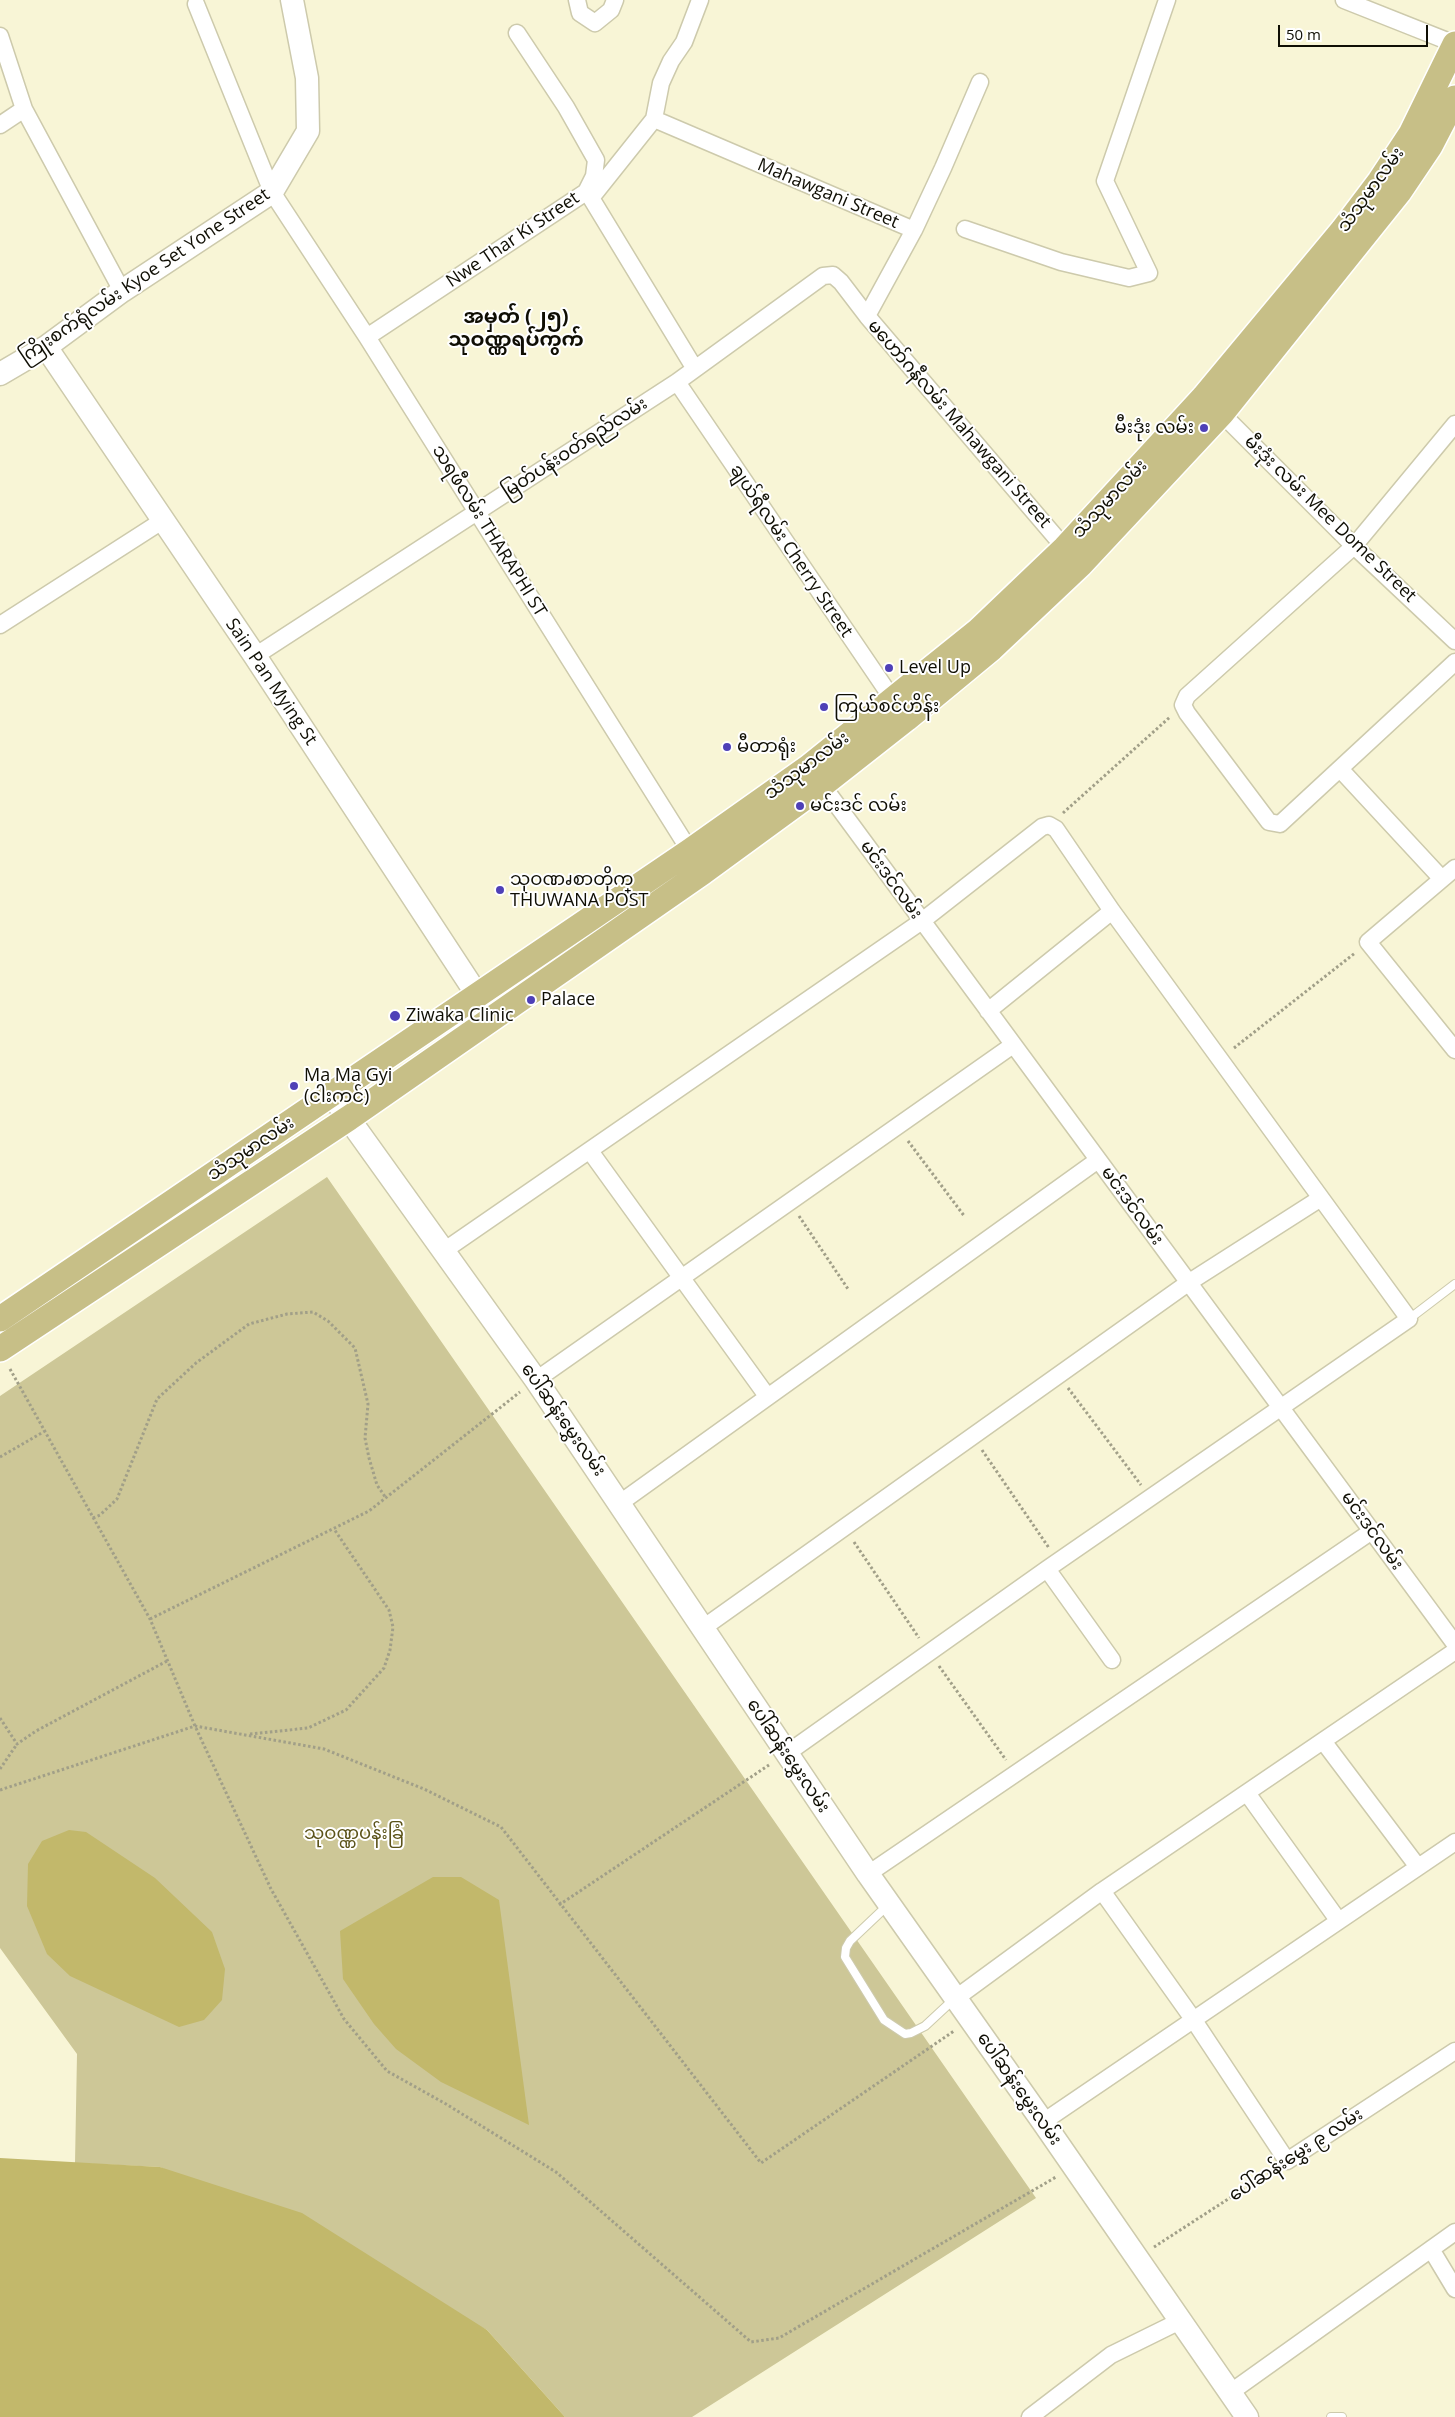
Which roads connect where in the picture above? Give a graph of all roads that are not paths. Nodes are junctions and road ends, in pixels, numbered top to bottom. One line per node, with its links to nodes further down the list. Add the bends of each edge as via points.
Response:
1 (292, 0): 16 (main road, ကြိုးစက်ရုံလမ်း Kyoe Set Yone Street, via 306,78 308,130)
2 (577, 0): 3 (street, via 580,13 594,23 611,10)
3 (615, 0)
4 (700, 0): 14 (street, Nwe Thar Ki Street, via 684,42 661,83)
5 (1167, 0): 18 (street, via 1105,181 1149,273 1130,278 1061,262)
6 (1344, 0): 10 (street)
7 (196, 4): 16 (street, သရဖီလမ်း THARAPHI ST)
8 (517, 33): 17 (street, via 566,107 596,160)
9 (0, 36): 13 (street)
10 (1455, 44): 28 (main road, သံသုမာလမ်း, via 1411,134 1380,181)
11 (980, 82): 19 (street)
12 (1455, 98): 28 (main road, သံသုမာလမ်း, via 1430,146 1399,192)
13 (24, 109): 15 (street); 21 (street)
14 (654, 119): 17 (street, Nwe Thar Ki Street); 19 (street, Mahawgani Street)
15 (0, 125)
16 (272, 192): 21 (main road, ကြိုးစက်ရုံလမ်း Kyoe Set Yone Street); 23 (street, သရဖီလမ်း THARAPHI ST)
17 (588, 195): 23 (street, Nwe Thar Ki Street); 25 (street)
18 (964, 229)
19 (914, 230): 22 (street, Mahawgani Street)
20 (841, 282): 22 (street, မဟော်ဂနီလမ်း Mahawgani Street); 25 (street, မြတ်ပန်းဝတ်ရည်လမ်း, via 833,275 823,276)
21 (122, 291): 24 (main road, ကြိုးစက်ရုံလမ်း Kyoe Set Yone Street)
22 (867, 316): 33 (street, မဟော်ဂနီလမ်း Mahawgani Street)
23 (367, 337): 30 (street, သရဖီလမ်း THARAPHI ST)
24 (46, 347): 26 (main road, ကြိုးစက်ရုံလမ်း Kyoe Set Yone Street); 31 (main road, Sain Pan Mying St)
25 (695, 369): 27 (street, မြတ်ပန်းဝတ်ရည်လမ်း)
26 (0, 374)
27 (676, 382): 30 (street, မြတ်ပန်းဝတ်ရည်လမ်း); 38 (street, ချယ်ရီလမ်း Cherry Street)
28 (1213, 405): 32 (street, မီးဒုံး လမ်း Mee Dome Street); 33 (main road, သံသုမာလမ်း)
29 (1455, 424): 32 (street)
30 (476, 512): 36 (street, မြတ်ပန်းဝတ်ရည်လမ်း); 41 (street, သရဖီလမ်း THARAPHI ST)
31 (162, 521): 34 (street); 36 (main road, Sain Pan Mying St)
32 (1354, 546): 35 (street, မီးဒုံး လမ်း Mee Dome Street); 39 (street, via 1187,696 1183,705 1268,822 1280,824)
33 (1072, 556): 38 (main road, သံသုမာလမ်း, via 978,631)
34 (0, 625)
35 (1455, 641)
36 (254, 656): 47 (main road, Sain Pan Mying St)
37 (1455, 662): 39 (street)
38 (900, 710): 40 (main road, သံသုမာလမ်း)
39 (1341, 770): 44 (street)
40 (815, 776): 41 (main road, သံသုမာလမ်း); 43 (main road, သံသုမာလမ်း); 46 (street, မင်းဒင်လမ်း)
41 (690, 850): 43 (street, သရဖီလမ်း THARAPHI ST); 47 (main road, သံသုမာလမ်း)
42 (1455, 868): 44 (street)
43 (703, 872): 49 (main road, သံသုမာလမ်း)
44 (1442, 879): 51 (street, via 1368,942)
45 (1112, 911): 46 (street, via 1056,829 1049,825 1042,827); 48 (street); 56 (street)
46 (922, 921): 48 (street, မင်းဒင်လမ်း); 54 (street)
47 (476, 996): 49 (main road, Sain Pan Mying St); 52 (main road, သံသုမာလမ်း)
48 (988, 1011): 50 (street, မင်းဒင်လမ်း)
49 (493, 1019): 53 (main road, သံသုမာလမ်း)
50 (1013, 1045): 55 (street, မင်းဒင်လမ်း); 58 (street)
51 (1455, 1050)
52 (331, 1094): 53 (main road, ပေါ်ဆန်းမွှေးလမ်း); 61 (main road, သံသုမာလမ်း)
53 (349, 1118): 57 (main road, ပေါ်ဆန်းမွှေးလမ်း); 63 (main road, သံသုမာလမ်း)
54 (590, 1151): 57 (street); 58 (street)
55 (1098, 1160): 59 (street, မင်းဒင်လမ်း); 65 (street)
56 (1321, 1198): 59 (street); 62 (street)
57 (445, 1250): 64 (main road, ပေါ်ဆန်းမွှေးလမ်း)
58 (682, 1276): 64 (street); 65 (street)
59 (1188, 1283): 66 (street, မင်းဒင်လမ်း); 70 (street)
60 (1455, 1284): 62 (lane)
61 (0, 1319)
62 (1409, 1319): 66 (street)
63 (4, 1358)
64 (536, 1380): 67 (main road, ပေါ်ဆန်းမွှေးလမ်း)
65 (767, 1396): 67 (street)
66 (1280, 1406): 68 (street, မင်းဒင်လမ်း); 69 (street)
67 (620, 1503): 70 (main road, ပေါ်ဆန်းမွှေးလမ်း)
68 (1372, 1531): 71 (street, မင်းဒင်လမ်း); 79 (street)
69 (1053, 1565): 73 (street); 75 (street)
70 (703, 1628): 75 (main road, ပေါ်ဆန်းမွှေးလမ်း)
71 (1455, 1644)
72 (1455, 1651): 74 (street)
73 (1112, 1660)
74 (1323, 1741): 76 (street); 78 (street)
75 (786, 1754): 79 (main road, ပေါ်ဆန်းမွှေးလမ်း)
76 (1246, 1793): 80 (street); 82 (street)
77 (1455, 1842): 78 (street)
78 (1418, 1867): 82 (street)
79 (868, 1874): 81 (main road, ပေါ်ဆန်းမွှေးလမ်း)
80 (1102, 1891): 83 (street); 84 (street)
81 (889, 1904): 83 (main road, ပေါ်ဆန်းမွှေးလမ်း); 83 (lane, via 850,1941 845,1957 884,2020 905,2034 911,2033 925,2026)
82 (1338, 1920): 84 (street)
83 (956, 1998): 86 (main road, ပေါ်ဆန်းမွှေးလမ်း)
84 (1193, 2019): 85 (street, ပေါ်ဆန်းမွှေး ၉ လမ်း, via 1287,2161); 86 (street)
85 (1455, 2050)
86 (1043, 2122): 90 (main road, ပေါ်ဆန်းမွှေးလမ်း)
87 (1455, 2232): 88 (street)
88 (1431, 2249): 89 (street); 91 (street)
89 (1455, 2289)
90 (1180, 2321): 91 (main road, ပေါ်ဆန်းမွှေးလမ်း); 92 (street, via 1111,2355)
91 (1231, 2392): 93 (main road, ပေါ်ဆန်းမွှေးလမ်း)
92 (1030, 2417)
93 (1247, 2417)
94 (1331, 2417): 95 (lane)
95 (1342, 2417)

